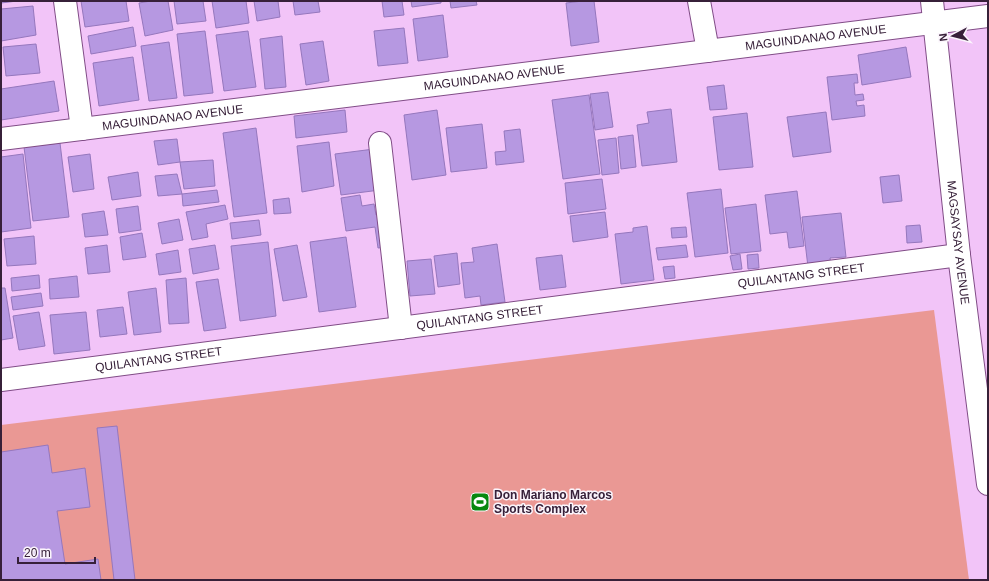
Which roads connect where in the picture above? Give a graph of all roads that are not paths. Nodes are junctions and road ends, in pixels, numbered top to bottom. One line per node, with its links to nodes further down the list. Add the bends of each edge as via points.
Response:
1 (65, 1): 7 (street)
2 (699, 1): 6 (street)
3 (932, 1): 5 (street, MAGSAYSAY AVENUE)
4 (988, 16): 5 (street, MAGUINDANAO AVENUE)
5 (934, 23): 6 (street, MAGUINDANAO AVENUE); 10 (street, MAGSAYSAY AVENUE)
6 (708, 51): 7 (street, MAGUINDANAO AVENUE)
7 (82, 129): 8 (street, MAGUINDANAO AVENUE)
8 (1, 139)
9 (380, 143): 11 (street)
10 (959, 255): 11 (street, QUILANTANG STREET); 13 (street, MAGSAYSAY AVENUE)
11 (401, 328): 12 (street, QUILANTANG STREET)
12 (1, 380)
13 (983, 405): 14 (street, MAGSAYSAY AVENUE)
14 (988, 484)

